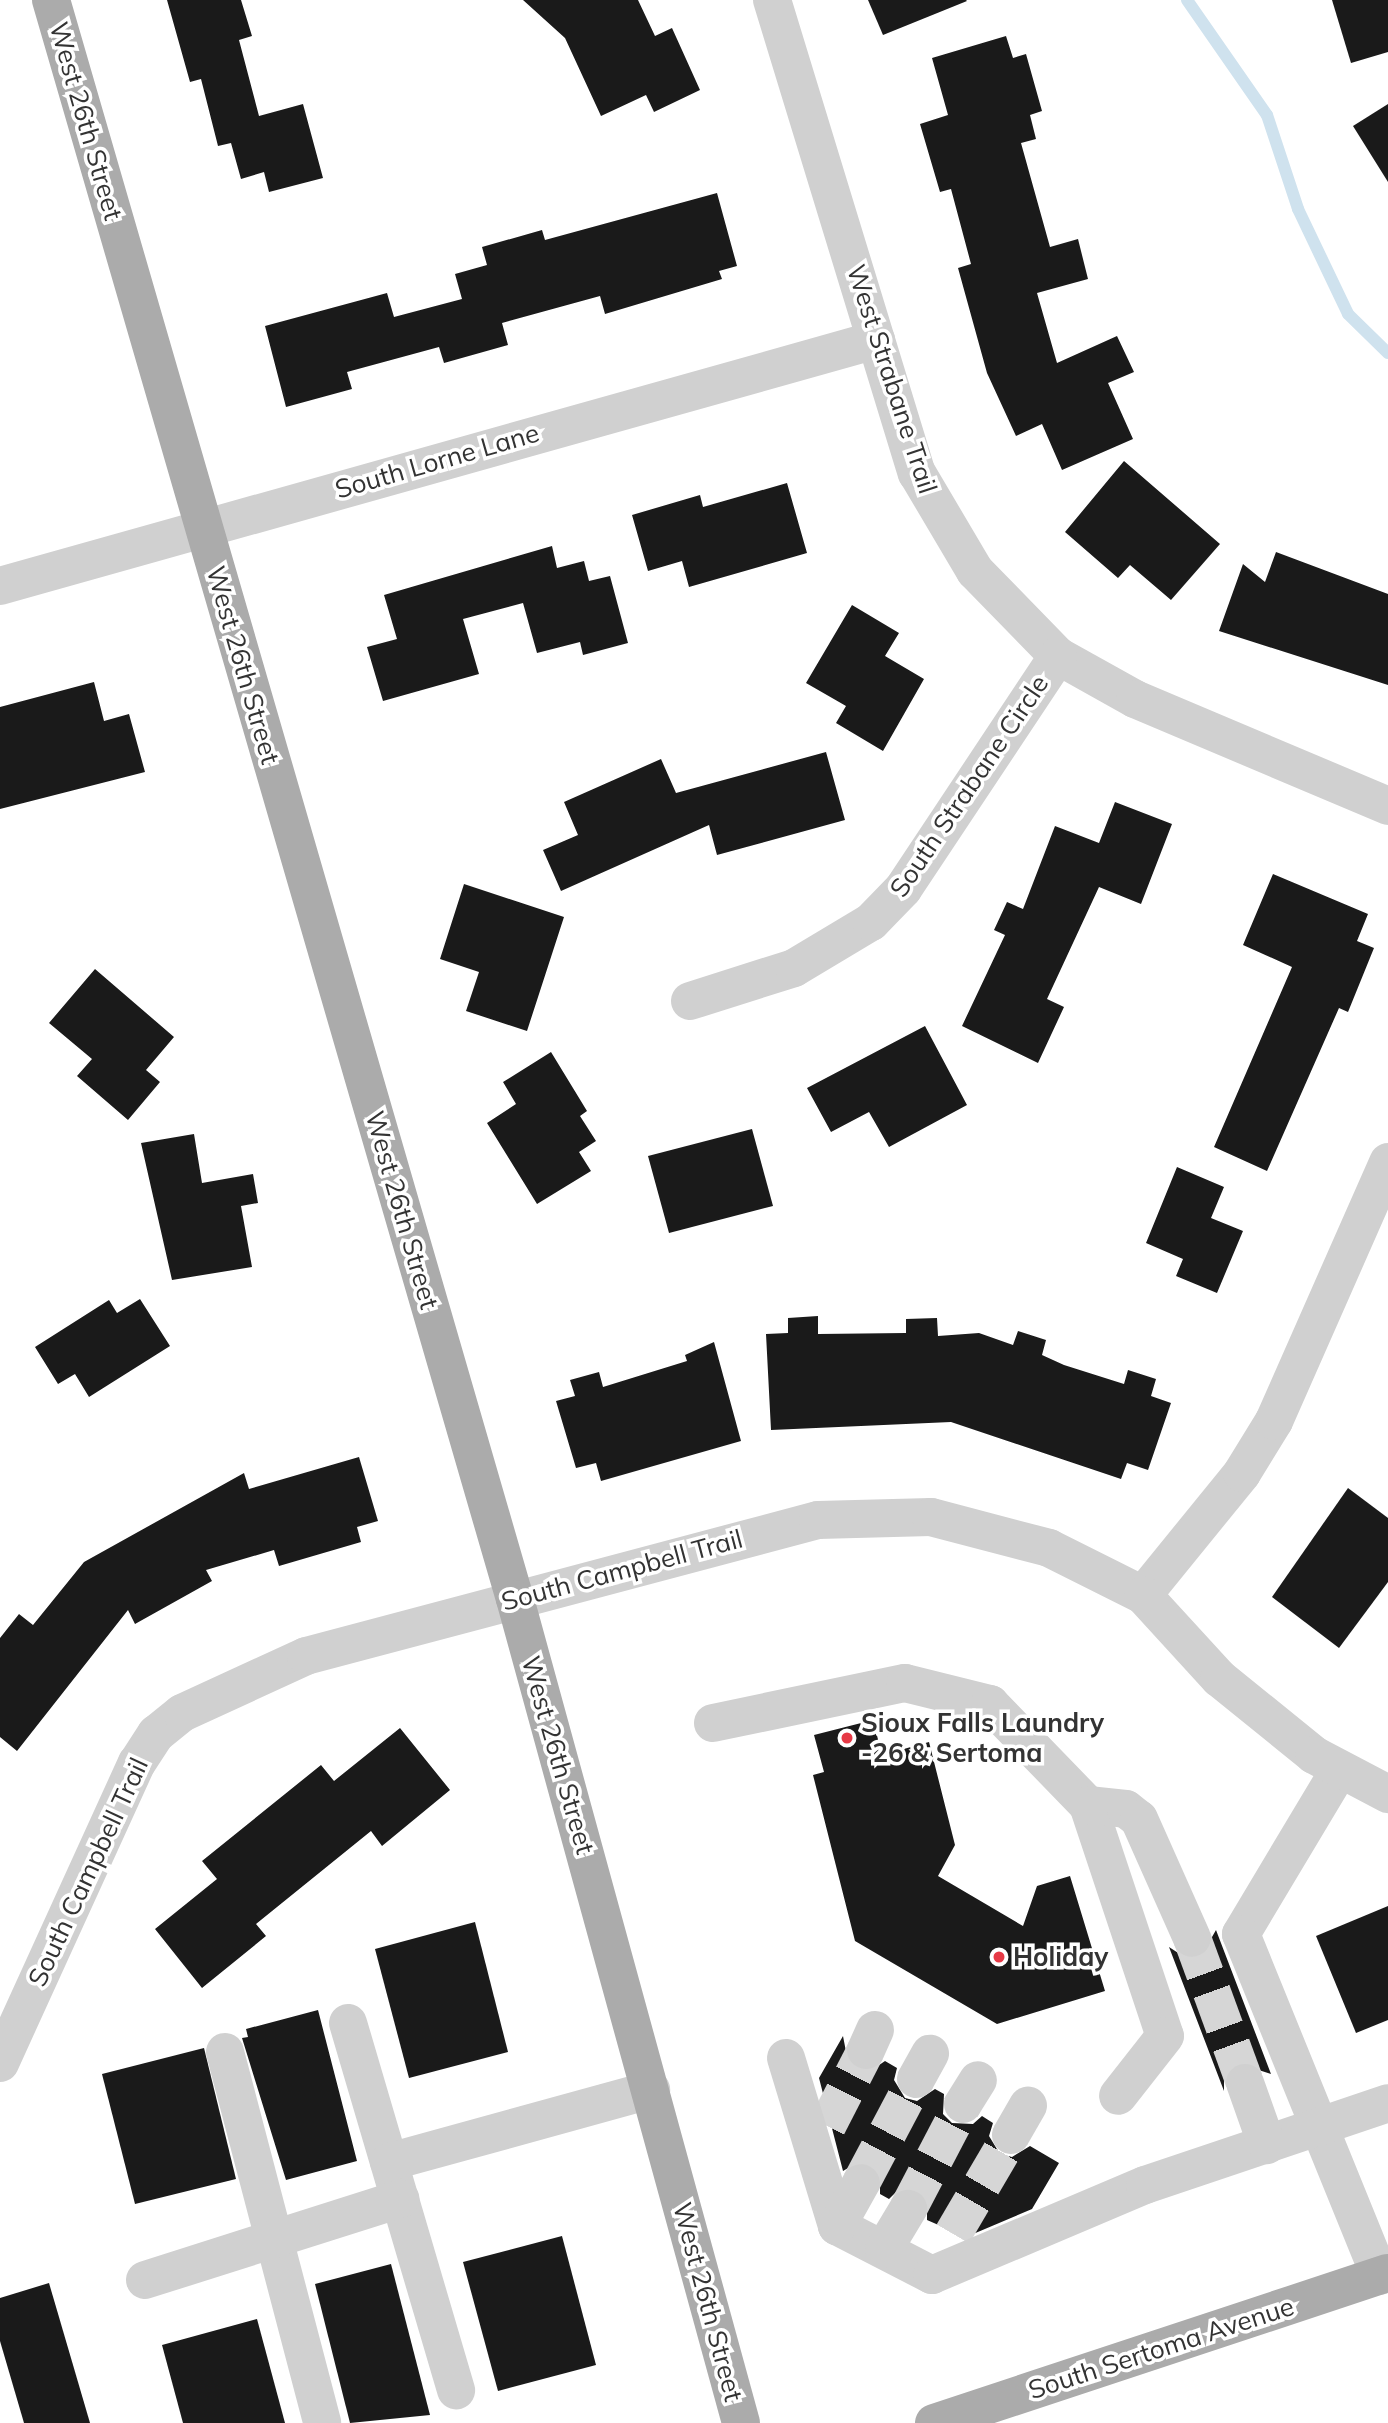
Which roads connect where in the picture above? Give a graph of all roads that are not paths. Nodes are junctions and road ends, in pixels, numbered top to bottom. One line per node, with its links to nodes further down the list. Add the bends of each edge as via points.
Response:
1 (51, 0): 4 (main road, West 26th Street)
2 (772, 0): 3 (street, West Strabane Trail)
3 (876, 340): 4 (street, South Lorne Lane); 6 (street, West Strabane Trail, via 918,473 940,520 975,571)
4 (204, 530): 5 (street, South Lorne Lane); 11 (main road, West 26th Street)
5 (0, 586)
6 (1058, 656): 7 (street, West Strabane Trail, via 1135,699); 8 (street, South Strabane Circle, via 910,879 871,922 794,968)
7 (1388, 806)
8 (690, 1001)
9 (1388, 1162): 10 (street, via 1274,1421 1242,1473)
10 (1143, 1595): 11 (street, South Campbell Trail, via 1049,1548 992,1529 879,1515 755,1534); 13 (street, South Campbell Trail, via 1219,1678)
11 (515, 1599): 17 (street, South Campbell Trail, via 306,1656 243,1681 156,1734); 23 (main road, West 26th Street)
12 (713, 1723): 15 (street, via 905,1683 990,1704)
13 (1338, 1772): 14 (street, South Campbell Trail); 27 (street, via 1241,1934)
14 (1388, 1794)
15 (1088, 1805): 16 (street, via 1126,1809 1139,1819); 24 (street, via 1165,2036)
16 (1192, 1938)
17 (14, 1996): 21 (street, South Campbell Trail)
18 (348, 2023): 29 (street)
19 (225, 2052): 36 (street)
20 (786, 2058): 30 (street)
21 (0, 2063)
22 (1245, 2083): 28 (street)
23 (651, 2090): 29 (street); 43 (main road, West 26th Street)
24 (1118, 2096)
25 (1388, 2103): 27 (street)
26 (827, 2126): 30 (street)
27 (1320, 2127): 28 (street); 39 (street)
28 (1267, 2145): 38 (street, via 1145,2185)
29 (389, 2162): 32 (street)
30 (815, 2162): 34 (street)
31 (861, 2183): 34 (street)
32 (400, 2199): 36 (street); 41 (street)
33 (908, 2209): 37 (street)
34 (837, 2226): 37 (street)
35 (953, 2234): 38 (street)
36 (274, 2239): 40 (street); 42 (street)
37 (884, 2249): 38 (street)
38 (932, 2275)
39 (1384, 2275): 44 (main road, South Sertoma Avenue)
40 (145, 2280)
41 (456, 2390)
42 (321, 2423)
43 (741, 2423)
44 (934, 2423)

